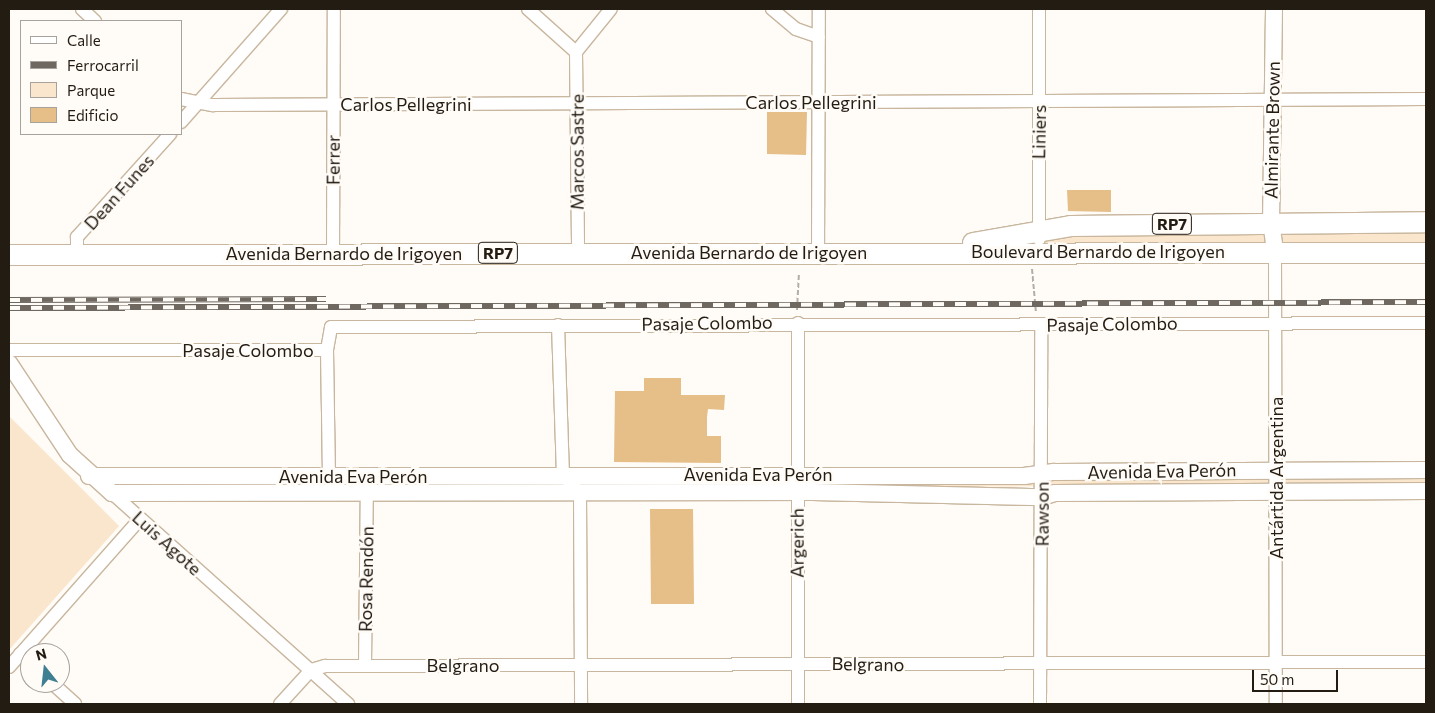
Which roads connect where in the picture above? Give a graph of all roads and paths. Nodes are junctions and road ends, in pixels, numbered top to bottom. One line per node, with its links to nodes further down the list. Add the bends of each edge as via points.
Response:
1 (82, 9): 10 (street)
2 (281, 9): 20 (street)
3 (334, 9): 18 (street, Ferrer)
4 (528, 9): 12 (street)
5 (611, 9): 12 (street)
6 (772, 9): 11 (street, via 796,29)
7 (819, 9): 11 (street)
8 (1039, 9): 17 (street, Liniers)
9 (1274, 9): 13 (street, Almirante Brown)
10 (95, 20)
11 (819, 37): 16 (street)
12 (576, 52): 19 (street, Marcos Sastre)
13 (1273, 98): 15 (street, Carlos Pellegrini); 17 (street, Carlos Pellegrini); 23 (street, Almirante Brown)
14 (182, 99): 20 (street)
15 (1426, 99)
16 (818, 102): 17 (street, Carlos Pellegrini); 19 (street, Carlos Pellegrini); 29 (street)
17 (1039, 102): 25 (street, Liniers)
18 (333, 104): 19 (street, Carlos Pellegrini); 20 (street, Carlos Pellegrini); 28 (street, Ferrer)
19 (577, 104): 31 (street, Marcos Sastre)
20 (196, 105): 21 (street)
21 (182, 121)
22 (169, 135): 30 (street, Dean Funes, via 77,237)
23 (1271, 222): 24 (main road, Boulevard Bernardo de Irigoyen / RP7); 25 (main road, Boulevard Bernardo de Irigoyen / RP7, via 1071,226); 27 (street, Almirante Brown)
24 (1426, 222)
25 (1038, 232): 26 (main road, Boulevard Bernardo de Irigoyen / RP7); 34 (street, Liniers)
26 (919, 250): 29 (main road, Avenida Bernardo de Irigoyen / RP7); 34 (main road, Boulevard Bernardo de Irigoyen / RP7)
27 (1275, 251): 32 (main road, Boulevard Bernardo de Irigoyen / RP7); 34 (main road, Boulevard Bernardo de Irigoyen / RP7); 36 (street, Antártida Argentina)
28 (333, 252): 30 (main road, Avenida Bernardo de Irigoyen / RP7); 31 (main road, Avenida Bernardo de Irigoyen / RP7)
29 (818, 252): 31 (main road, Avenida Bernardo de Irigoyen / RP7)
30 (77, 253): 33 (main road, Avenida Bernardo de Irigoyen / RP7)
31 (578, 253)
32 (1426, 253)
33 (9, 255)
34 (1041, 255): 39 (path, via 1032,268 1034,310)
35 (799, 272): 37 (path)
36 (1275, 322): 38 (street, Pasaje Colombo); 39 (street, Pasaje Colombo); 44 (street, Antártida Argentina)
37 (798, 323): 39 (street, Pasaje Colombo); 40 (street, Pasaje Colombo); 46 (street, Argerich)
38 (1426, 323)
39 (1041, 324): 51 (street, Rawson)
40 (558, 325): 42 (street, Pasaje Colombo, via 331,327); 47 (street)
41 (9, 350): 42 (street, Pasaje Colombo)
42 (327, 350): 49 (street)
43 (9, 363): 48 (street, Luis Agote)
44 (1276, 470): 45 (street, Avenida Eva Perón); 51 (street, Avenida Eva Perón, via 1054,472); 54 (street, Antártida Argentina)
45 (1426, 470)
46 (798, 474): 47 (street, Avenida Eva Perón); 51 (street, Avenida Eva Perón); 53 (street, Argerich)
47 (563, 475): 50 (street, Avenida Eva Perón); 57 (street)
48 (89, 476): 49 (street, Avenida Eva Perón); 55 (street, Luis Agote)
49 (329, 476): 50 (street, Avenida Eva Perón)
50 (367, 476): 56 (street, Rosa Rendón)
51 (1042, 476): 58 (street, Rawson)
52 (1426, 491): 54 (street, Avenida Eva Perón)
53 (797, 492): 57 (street, Avenida Eva Perón); 58 (street, Avenida Eva Perón); 63 (street, Argerich)
54 (1276, 492): 58 (street, Avenida Eva Perón, via 1055,493); 61 (street, Antártida Argentina)
55 (112, 493): 56 (street, Avenida Eva Perón); 59 (street, Luis Agote)
56 (367, 493): 57 (street, Avenida Eva Perón); 65 (street, Rosa Rendón)
57 (580, 493): 64 (street)
58 (1042, 497): 66 (street, Rawson)
59 (140, 519): 60 (street); 67 (street, Luis Agote)
60 (38, 643)
61 (1276, 661): 62 (street, Belgrano); 66 (street, Belgrano); 75 (street, Antártida Argentina)
62 (1426, 662)
63 (798, 663): 64 (street, Belgrano); 66 (street, Belgrano); 73 (street, Argerich)
64 (581, 664): 65 (street, Belgrano); 72 (street)
65 (365, 666): 67 (street, Belgrano)
66 (1041, 666): 74 (street, Rawson)
67 (311, 670): 70 (street); 71 (street, Luis Agote)
68 (63, 693): 69 (street)
69 (75, 704)
70 (280, 704)
71 (348, 704)
72 (581, 704)
73 (798, 704)
74 (1040, 704)
75 (1276, 704)

